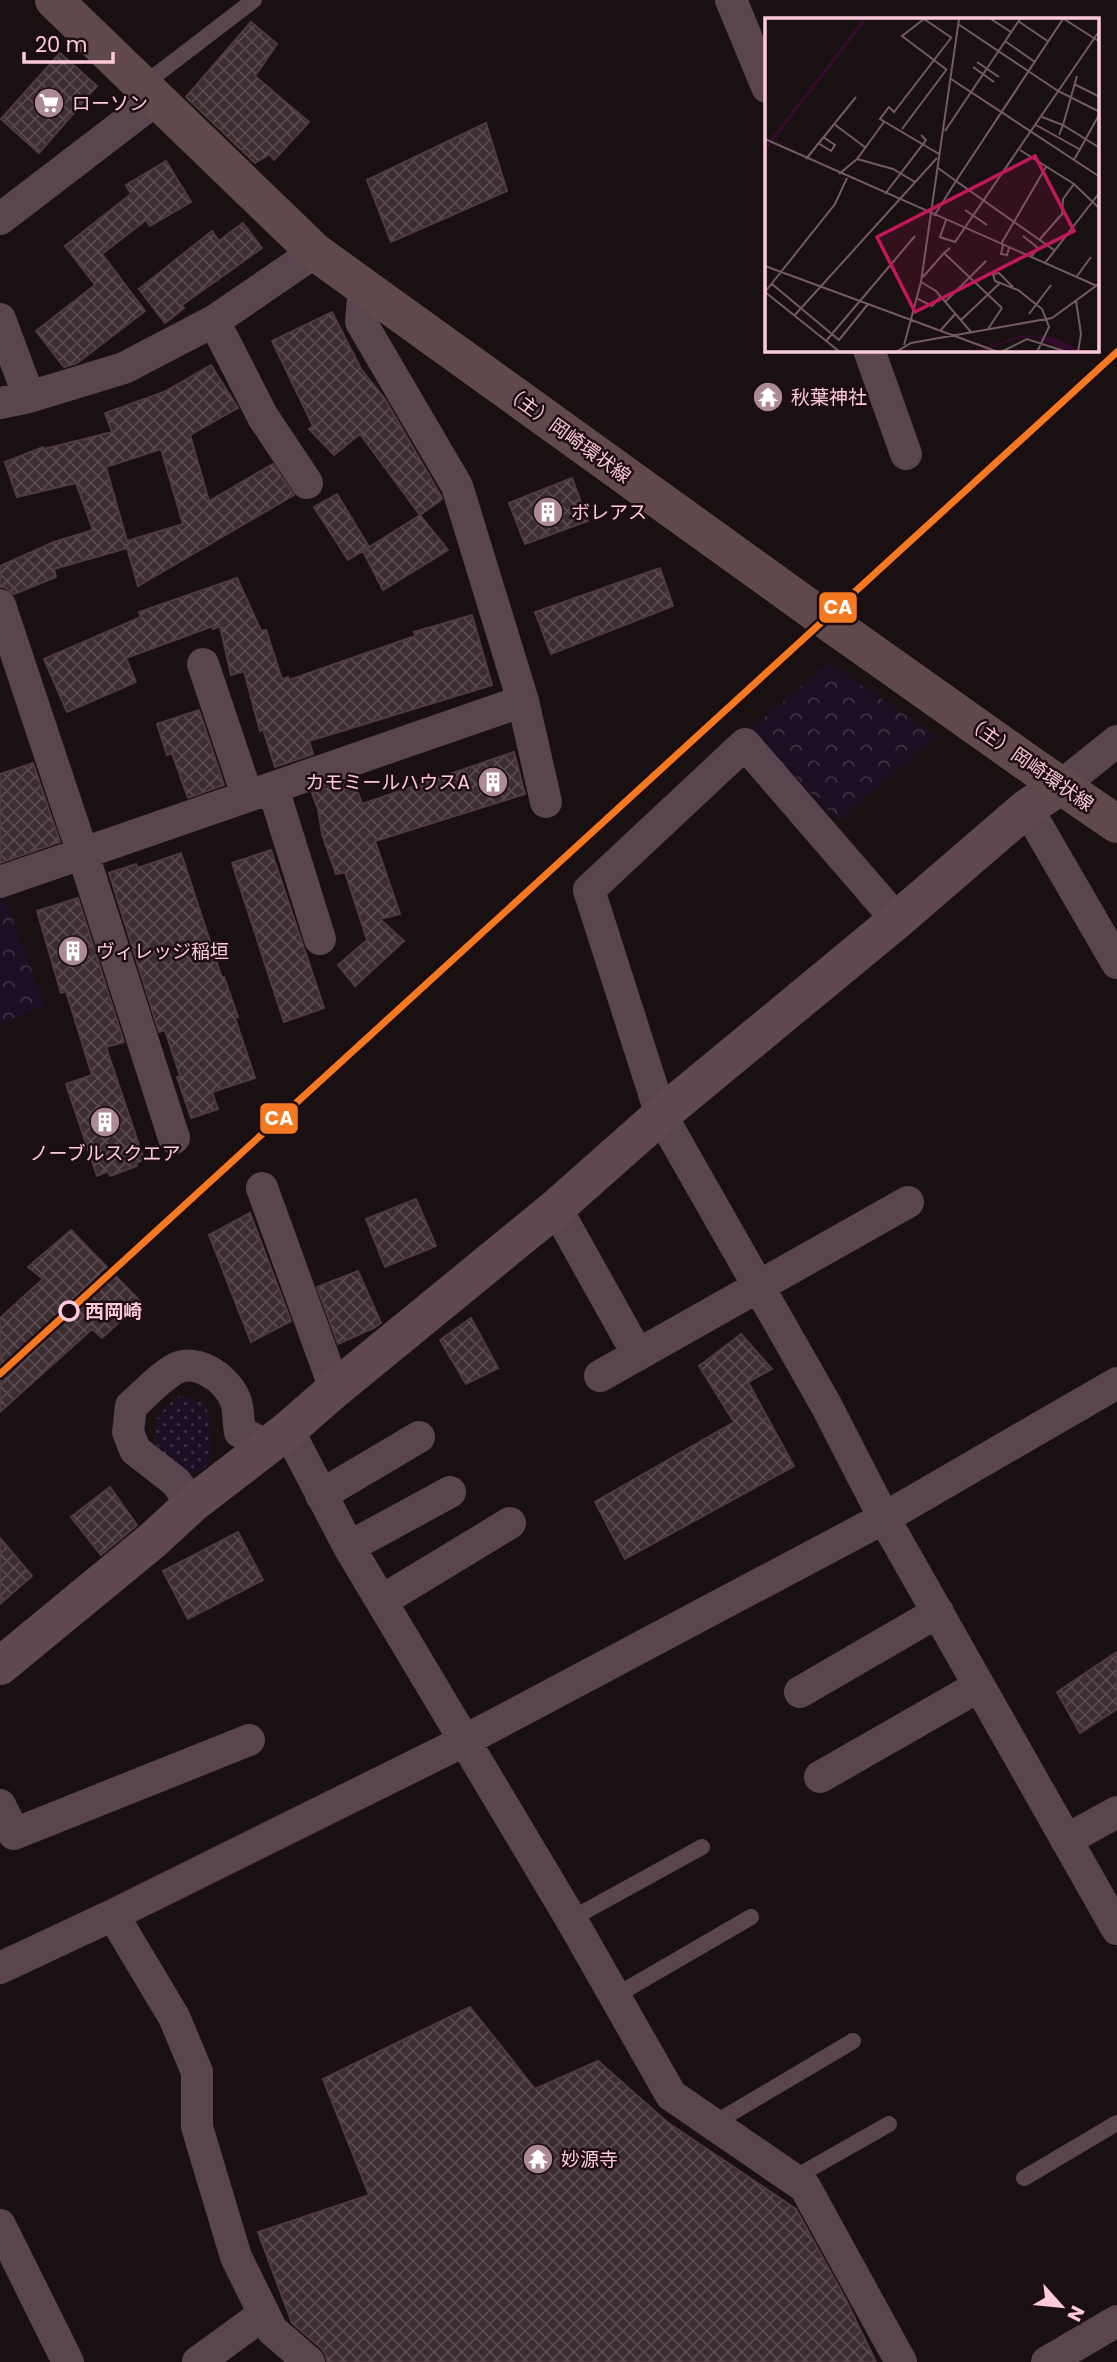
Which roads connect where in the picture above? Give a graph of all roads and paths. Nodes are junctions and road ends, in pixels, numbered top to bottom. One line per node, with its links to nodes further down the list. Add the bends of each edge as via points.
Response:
1 (54, 0): 5 (main road, （主）岡崎環状線)
2 (254, 0): 5 (lane)
3 (731, 0): 4 (street)
4 (765, 82)
5 (150, 92): 6 (street); 7 (main road, （主）岡崎環状線)
6 (0, 219)
7 (315, 252): 8 (main road, （主）岡崎環状線); 10 (street)
8 (363, 287): 17 (street, via 361,322 457,485); 19 (main road, （主）岡崎環状線)
9 (0, 318): 12 (street)
10 (214, 321): 12 (street, via 124,368); 14 (street, via 263,418)
11 (870, 352): 13 (street)
12 (15, 400)
13 (906, 454)
14 (307, 483)
15 (0, 605): 24 (street)
16 (203, 664): 20 (street)
17 (523, 701): 20 (street); 21 (street)
18 (1117, 741): 19 (street)
19 (1062, 785): 22 (street); 23 (main road, （主）岡崎環状線)
20 (260, 791): 24 (street); 27 (street)
21 (547, 802)
22 (1027, 808): 26 (street); 28 (street)
23 (1117, 824)
24 (83, 854): 25 (street); 30 (street)
25 (0, 882)
26 (897, 920): 29 (street); 29 (street, via 745,744 589,890)
27 (320, 939)
28 (1117, 963)
29 (661, 1115): 33 (street); 34 (street)
30 (174, 1138)
31 (262, 1188): 38 (street)
32 (908, 1202): 34 (street)
33 (556, 1208): 35 (street); 38 (street)
34 (760, 1287): 35 (street); 44 (street)
35 (638, 1355): 36 (street)
36 (600, 1376)
37 (1117, 1383): 44 (street)
38 (335, 1389): 40 (street)
39 (419, 1437): 42 (street)
40 (278, 1438): 42 (street); 43 (street); 43 (street, via 240,1432 236,1400 209,1371 191,1364 174,1369 131,1406 128,1432 135,1450 176,1482)
41 (450, 1492): 46 (street)
42 (321, 1495): 46 (street)
43 (192, 1504): 49 (street)
44 (884, 1518): 48 (street); 53 (street)
45 (510, 1523): 47 (street)
46 (349, 1547): 47 (street)
47 (383, 1600): 53 (street)
48 (938, 1612): 50 (street); 51 (street)
49 (0, 1666)
50 (979, 1686): 54 (street); 57 (street)
51 (800, 1692)
52 (249, 1740): 55 (street, via 14,1835)
53 (464, 1741): 59 (street); 61 (street)
54 (820, 1777)
55 (0, 1805)
56 (1117, 1812): 57 (street)
57 (1066, 1840): 62 (street)
58 (702, 1847): 61 (lane)
59 (113, 1915): 63 (street); 72 (street, via 174,2017 197,2072 197,2127 236,2257)
60 (751, 1917): 64 (lane)
61 (571, 1920): 64 (street)
62 (1117, 1929)
63 (0, 1968)
64 (615, 1996): 67 (street, via 671,2095)
65 (853, 2041): 67 (lane)
66 (1117, 2123): 70 (lane)
67 (713, 2124): 69 (street)
68 (889, 2124): 69 (lane)
69 (793, 2178): 77 (street, via 805,2187)
70 (1024, 2178)
71 (0, 2225): 74 (street)
72 (264, 2314): 75 (street); 76 (street, via 272,2330)
73 (1117, 2321): 78 (street)
74 (68, 2362)
75 (198, 2362)
76 (309, 2362)
77 (901, 2362)
78 (1047, 2362)

